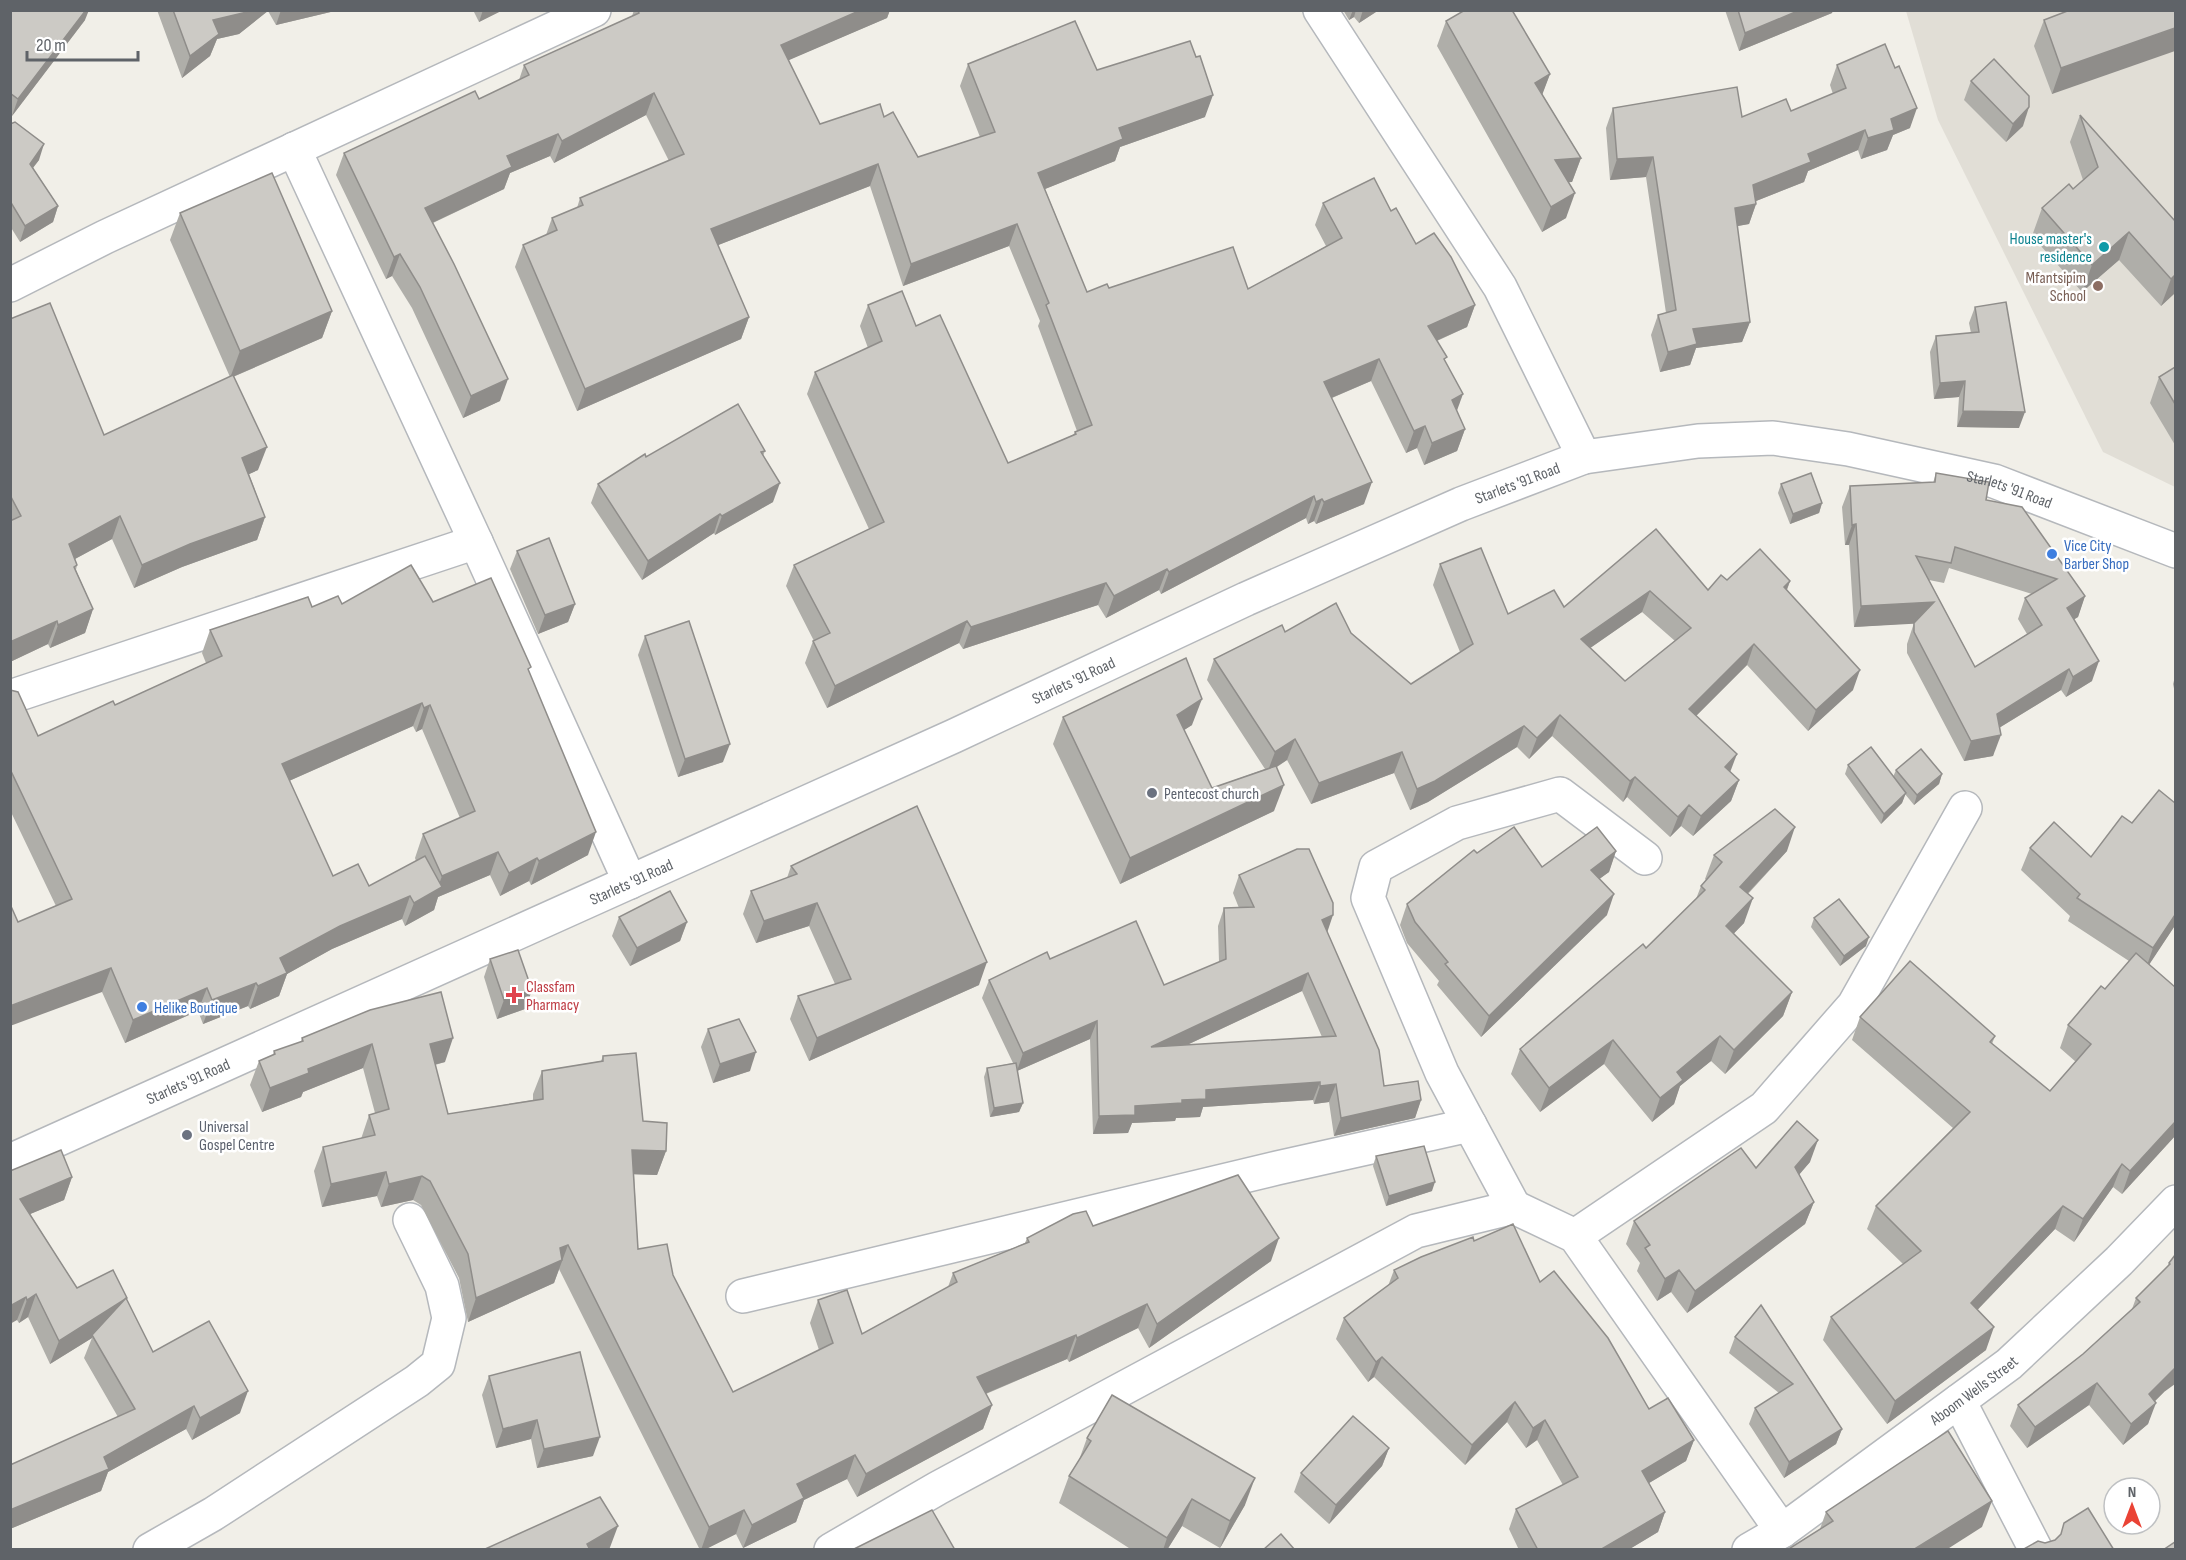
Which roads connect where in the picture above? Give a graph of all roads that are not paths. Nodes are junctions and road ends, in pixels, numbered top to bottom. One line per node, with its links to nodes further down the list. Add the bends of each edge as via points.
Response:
1 (594, 10): 3 (street)
2 (1320, 10): 5 (street, via 1500,286)
3 (294, 149): 4 (street); 6 (street)
4 (10, 285)
5 (1584, 457): 7 (street, Starlets '91 Road, via 1698,441 1773,438 1848,449 1994,481); 11 (street, Starlets '91 Road, via 1461,504 1246,599)
6 (476, 542): 8 (street); 11 (street)
7 (2175, 551)
8 (10, 698)
9 (1965, 808): 17 (street, via 1854,1005 1764,1108)
10 (1646, 858): 12 (street, via 1560,794 1457,823 1376,867 1368,898 1442,1073)
11 (630, 882): 13 (street, Starlets '91 Road)
12 (1470, 1125): 15 (street); 18 (street)
13 (10, 1161)
14 (2175, 1202): 19 (street, Aboom Wells Street, via 2120,1261 2009,1364)
15 (1514, 1207): 17 (street); 22 (street, via 1416,1231 938,1488)
16 (410, 1220): 21 (street, via 442,1286 449,1318 438,1364 213,1514)
17 (1575, 1236): 20 (street)
18 (743, 1296)
19 (1959, 1401): 20 (street, Aboom Wells Street); 24 (street)
20 (1782, 1531): 23 (street, Aboom Wells Street)
21 (150, 1550)
22 (831, 1550)
23 (1749, 1550)
24 (2036, 1550)

